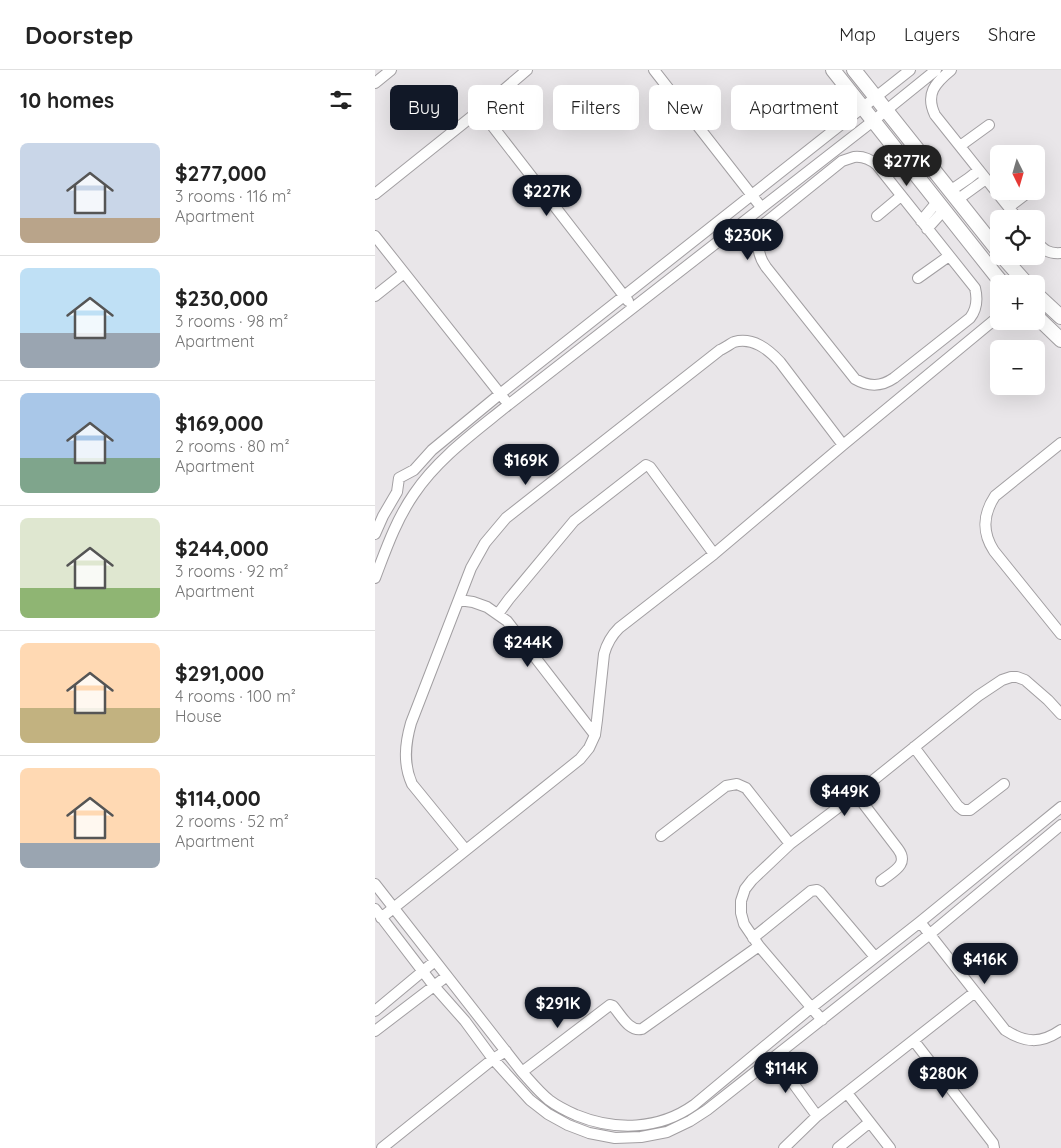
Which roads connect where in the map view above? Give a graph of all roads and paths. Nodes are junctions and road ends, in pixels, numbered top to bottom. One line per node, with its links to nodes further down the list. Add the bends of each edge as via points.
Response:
1 (391, 70): 9 (street)
2 (527, 70): 10 (street)
3 (654, 70): 22 (street)
4 (833, 70): 12 (street)
5 (854, 70): 11 (street)
6 (911, 70): 11 (street)
7 (935, 70): 13 (street)
8 (951, 70): 18 (street, via 936,83 931,104 935,115)
9 (375, 83)
10 (510, 85)
11 (875, 98): 12 (street); 13 (street)
12 (862, 108): 15 (street); 22 (street)
13 (885, 111): 15 (street); 24 (street)
14 (468, 120): 21 (street)
15 (873, 121): 26 (street); 27 (street)
16 (989, 124): 18 (street)
17 (496, 130): 43 (street)
18 (960, 146): 19 (street)
19 (979, 170): 20 (street); 24 (street)
20 (986, 179): 24 (street); 28 (street)
21 (375, 194)
22 (752, 195): 26 (street); 43 (street)
23 (901, 196): 30 (street); 31 (street); 36 (street, via 869,159 860,156 848,158 765,223 759,236 758,249 766,267 855,379 873,386 889,382 972,314 977,300 975,288)
24 (953, 196): 33 (street)
25 (1018, 200): 28 (street)
26 (761, 206): 45 (street)
27 (941, 206): 31 (street); 39 (street)
28 (1009, 207): 29 (street)
29 (1012, 210)
30 (877, 216)
31 (924, 225): 36 (street)
32 (375, 236): 38 (street)
33 (990, 241)
34 (1045, 250): 35 (street)
35 (1061, 253)
36 (949, 256): 41 (street)
37 (1010, 265): 40 (street)
38 (404, 273): 42 (street); 50 (street)
39 (996, 275)
40 (1019, 275)
41 (918, 278)
42 (375, 296)
43 (624, 296): 45 (street); 50 (street)
44 (1045, 302): 46 (street)
45 (633, 307): 51 (street)
46 (1061, 317)
47 (990, 323): 53 (street)
48 (1045, 325): 49 (street)
49 (1061, 340)
50 (500, 394): 51 (street); 54 (street, via 432,450 414,470 399,478 397,492)
51 (508, 404): 55 (street, via 431,471 413,495)
52 (1061, 443): 60 (street, via 995,496 985,521 988,540 994,551)
53 (843, 445): 56 (street); 58 (street, via 770,351 752,342 733,342 506,518 471,568)
54 (375, 535): 55 (street)
55 (389, 542): 57 (street)
56 (713, 554): 59 (street, via 646,465 574,522); 62 (street, via 611,635 603,654)
57 (375, 578)
58 (459, 600): 59 (street, via 487,607); 70 (street, via 411,723 406,758 413,784)
59 (498, 614): 62 (street, via 514,629)
60 (1061, 634)
61 (1061, 714): 63 (street, via 1025,680 1011,677 991,686)
62 (595, 735): 70 (street, via 580,759)
63 (914, 747): 64 (street, via 963,810 970,810); 65 (street)
64 (1004, 784)
65 (856, 794): 69 (street); 71 (street, via 902,856 899,867)
66 (1061, 807): 76 (street)
67 (1061, 825): 77 (street)
68 (661, 836): 69 (street, via 726,786 737,784 746,788)
69 (790, 844): 78 (street, via 745,889 741,912 744,924)
70 (465, 850): 73 (street)
71 (881, 881)
72 (375, 884): 73 (street)
73 (394, 908): 75 (street); 80 (street)
74 (375, 909): 75 (street)
75 (381, 918): 81 (street)
76 (920, 922): 77 (street); 79 (street)
77 (930, 934): 84 (street); 87 (street)
78 (756, 942): 79 (street, via 811,891 817,890); 85 (street); 94 (street, via 642,1029 631,1028 610,1005)
79 (875, 958): 85 (street)
80 (435, 962): 81 (street); 82 (street)
81 (423, 970): 83 (street); 86 (street)
82 (447, 976): 83 (street); 91 (street)
83 (434, 986): 89 (street); 92 (street)
84 (975, 992): 88 (street, via 1005,1030 1016,1037 1041,1040); 90 (street)
85 (812, 1008): 87 (street); 94 (street, via 686,1110 646,1124 625,1126 586,1119 550,1101)
86 (375, 1010)
87 (822, 1020): 93 (street)
88 (1061, 1030)
89 (375, 1031)
90 (913, 1041): 95 (street); 102 (street)
91 (506, 1051): 92 (street); 94 (street)
92 (493, 1058): 93 (street, via 530,1100 548,1114 589,1133 615,1138 667,1132 690,1121); 99 (street)
93 (774, 1058): 96 (street)
94 (522, 1072)
95 (847, 1093): 96 (street); 101 (street)
96 (817, 1116): 98 (street)
97 (865, 1126): 100 (street)
98 (785, 1147)
99 (382, 1148)
100 (838, 1148)
101 (890, 1148)
102 (994, 1148)

